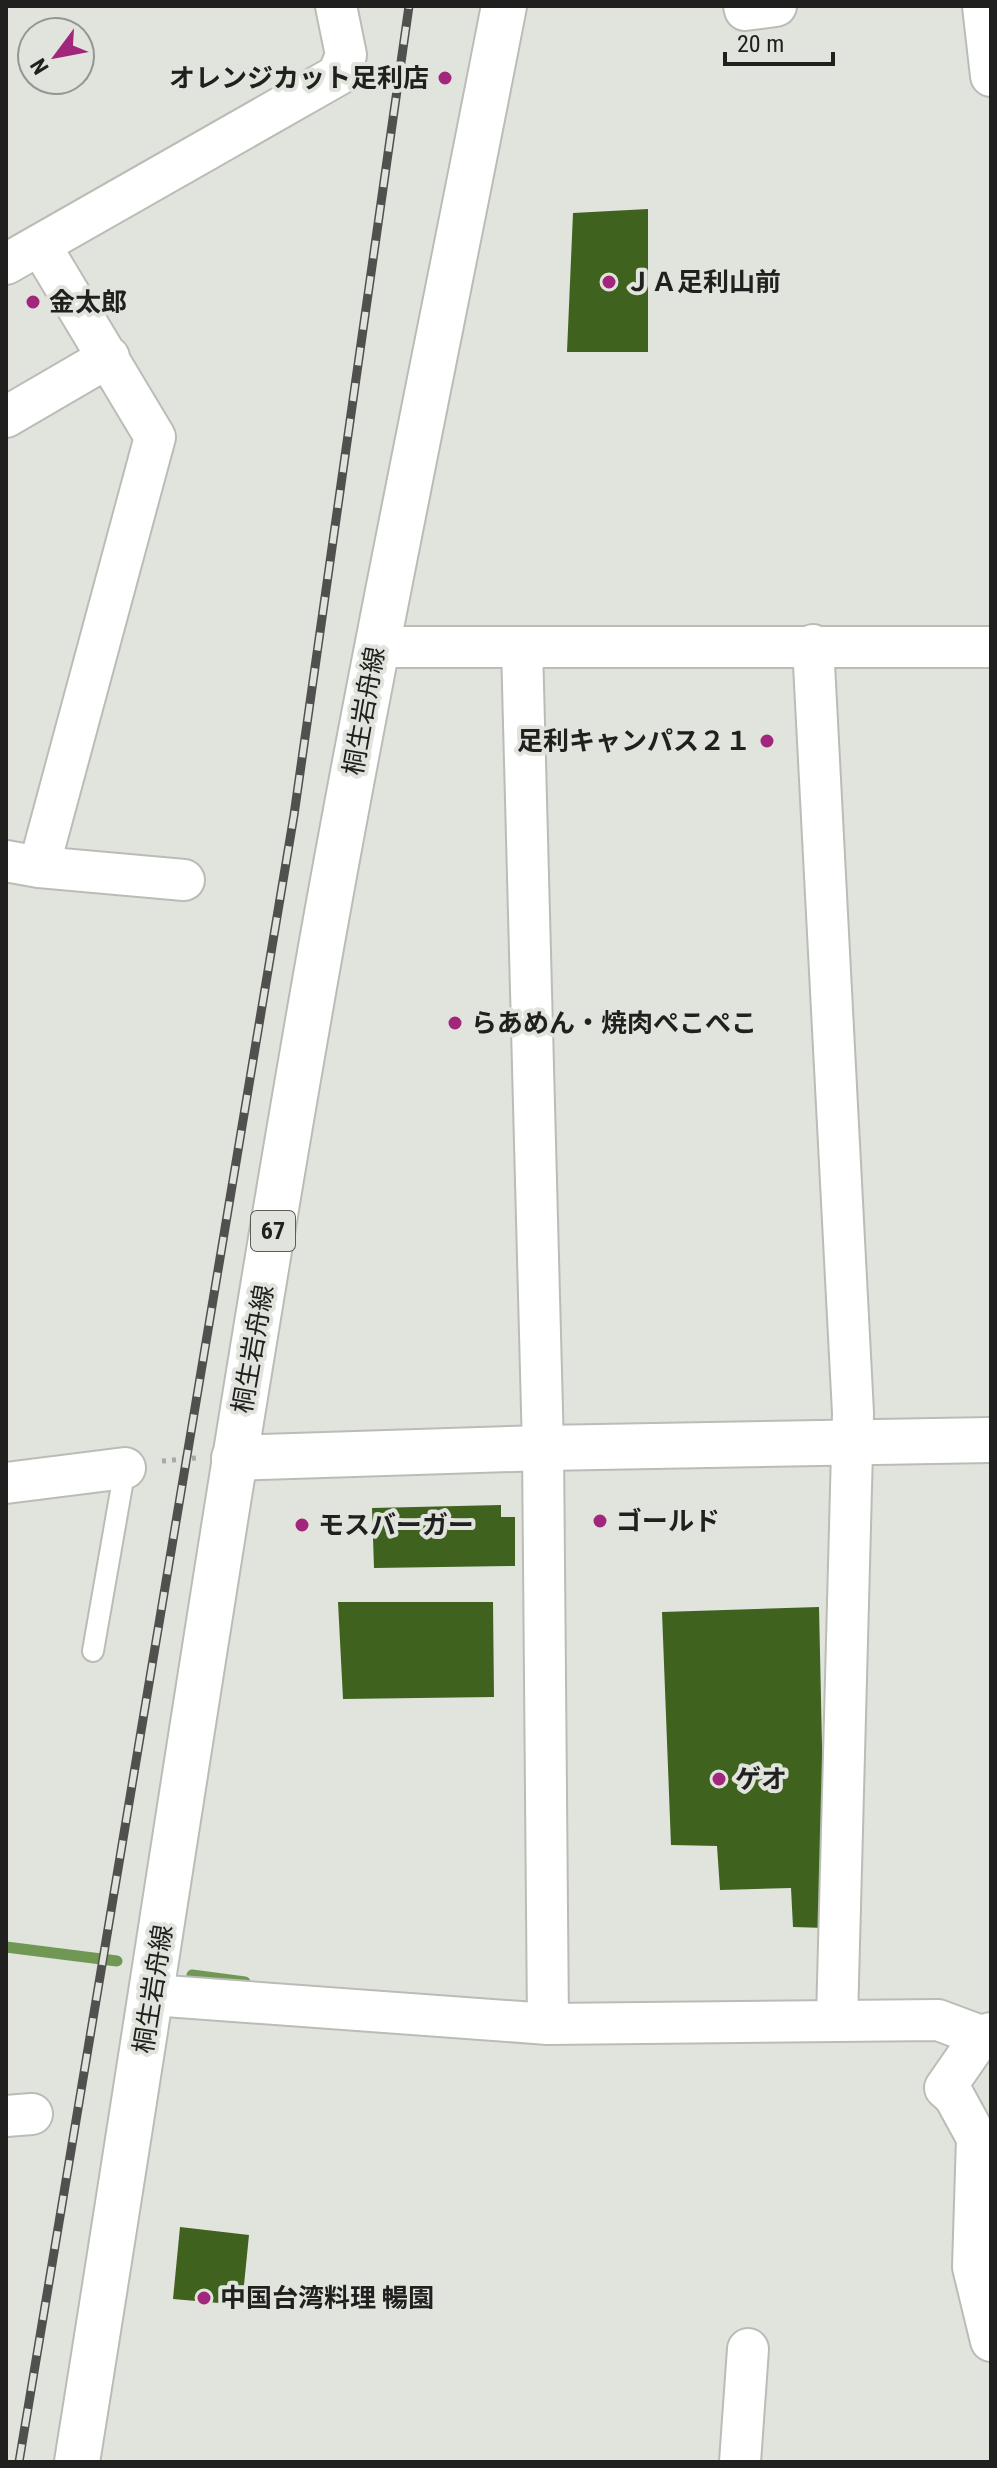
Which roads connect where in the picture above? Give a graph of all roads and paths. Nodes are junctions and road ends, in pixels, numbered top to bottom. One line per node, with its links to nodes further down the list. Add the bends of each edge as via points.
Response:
1 (336, 6): 7 (street, via 346,55 338,75)
2 (504, 6): 12 (main road, 桐生岩舟線 / 67)
3 (744, 6): 4 (street)
4 (776, 6)
5 (983, 6): 6 (street)
6 (991, 76)
7 (40, 245): 8 (street); 9 (street)
8 (6, 264)
9 (109, 357): 10 (street); 15 (street, via 155,437)
10 (6, 417)
11 (813, 645): 13 (street); 14 (street); 18 (street)
12 (376, 647): 13 (street); 20 (main road, 桐生岩舟線 / 67)
13 (522, 647): 19 (street)
14 (991, 647)
15 (22, 864): 16 (street)
16 (184, 880)
17 (991, 1440): 18 (main road)
18 (853, 1443): 19 (main road); 25 (street)
19 (543, 1448): 20 (main road); 26 (street)
20 (221, 1458): 21 (path); 24 (main road, 桐生岩舟線 / 67)
21 (141, 1465): 22 (street); 23 (lane)
22 (7, 1480)
23 (93, 1651)
24 (152, 1995): 26 (street); 30 (main road, 桐生岩舟線 / 67)
25 (837, 2020): 26 (street); 27 (street, via 938,2020)
26 (548, 2024)
27 (986, 2034): 28 (street, via 945,2088 977,2138 973,2267)
28 (991, 2341)
29 (748, 2349): 31 (street)
30 (77, 2462)
31 (740, 2462)

